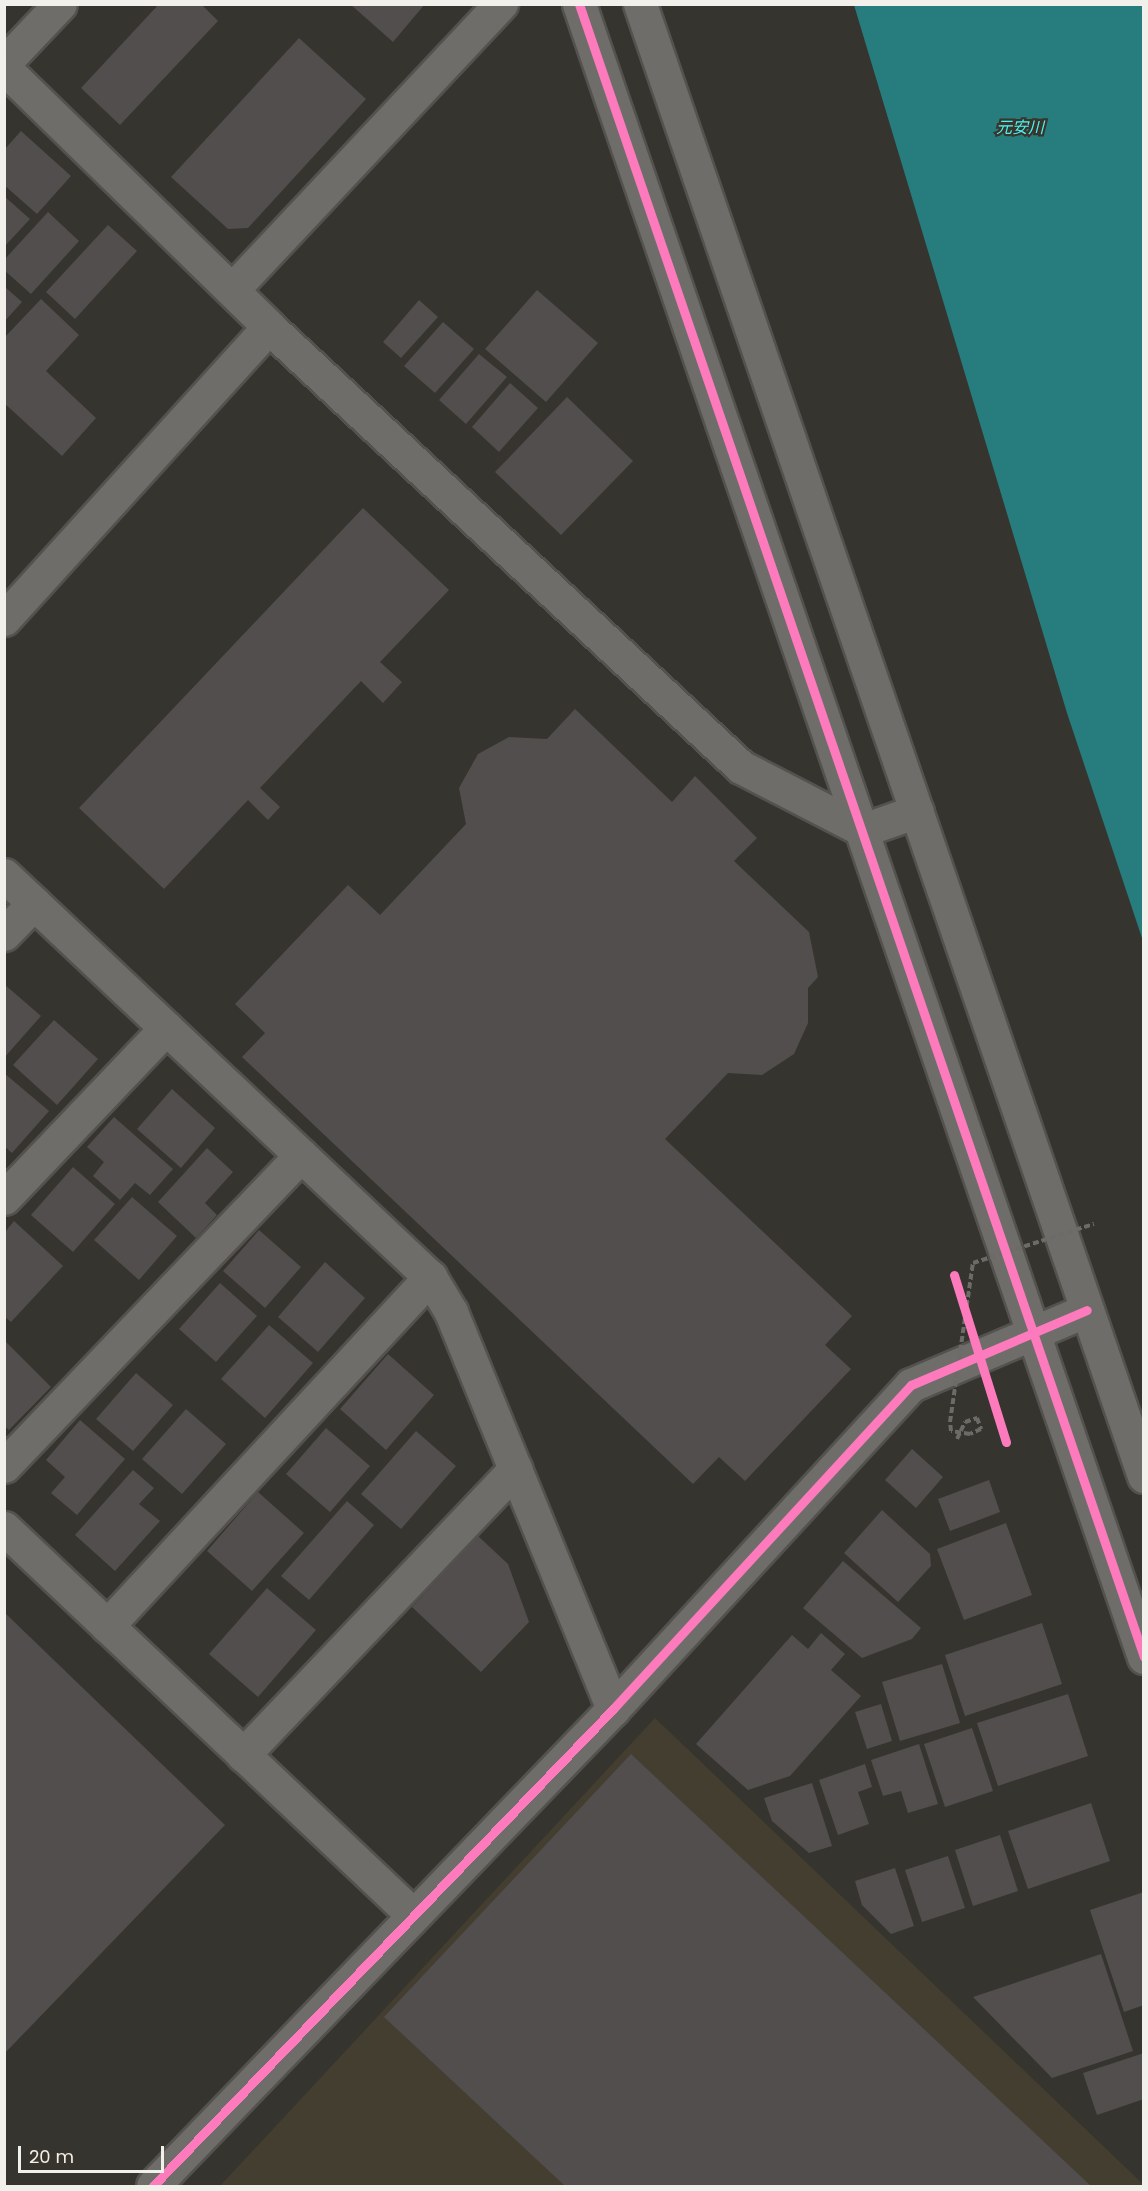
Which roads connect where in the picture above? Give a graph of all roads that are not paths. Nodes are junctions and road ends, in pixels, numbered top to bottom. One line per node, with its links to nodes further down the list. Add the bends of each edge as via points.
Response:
1 (60, 4): 5 (street)
2 (501, 4): 7 (street)
3 (579, 4): 11 (street)
4 (640, 4): 10 (street)
5 (4, 63)
6 (4, 68): 7 (street)
7 (232, 290): 8 (street)
8 (269, 327): 9 (street); 11 (street, via 741,767)
9 (4, 619)
10 (917, 811): 11 (street); 19 (street)
11 (862, 830): 20 (street)
12 (4, 875): 13 (street)
13 (34, 903): 14 (street); 15 (street)
14 (4, 934)
15 (166, 1028): 16 (street); 17 (street)
16 (301, 1155): 18 (street); 21 (street)
17 (4, 1198)
18 (430, 1277): 22 (street, via 451,1312); 25 (street)
19 (1087, 1310): 20 (street); 23 (street)
20 (1032, 1329): 26 (street); 27 (street, via 911,1385)
21 (4, 1466)
22 (515, 1469): 27 (street); 28 (street)
23 (1143, 1476)
24 (4, 1528): 25 (street)
25 (107, 1626): 28 (street)
26 (1143, 1657)
27 (613, 1709): 29 (street)
28 (243, 1755): 29 (street)
29 (412, 1914): 30 (street)
30 (153, 2187)

